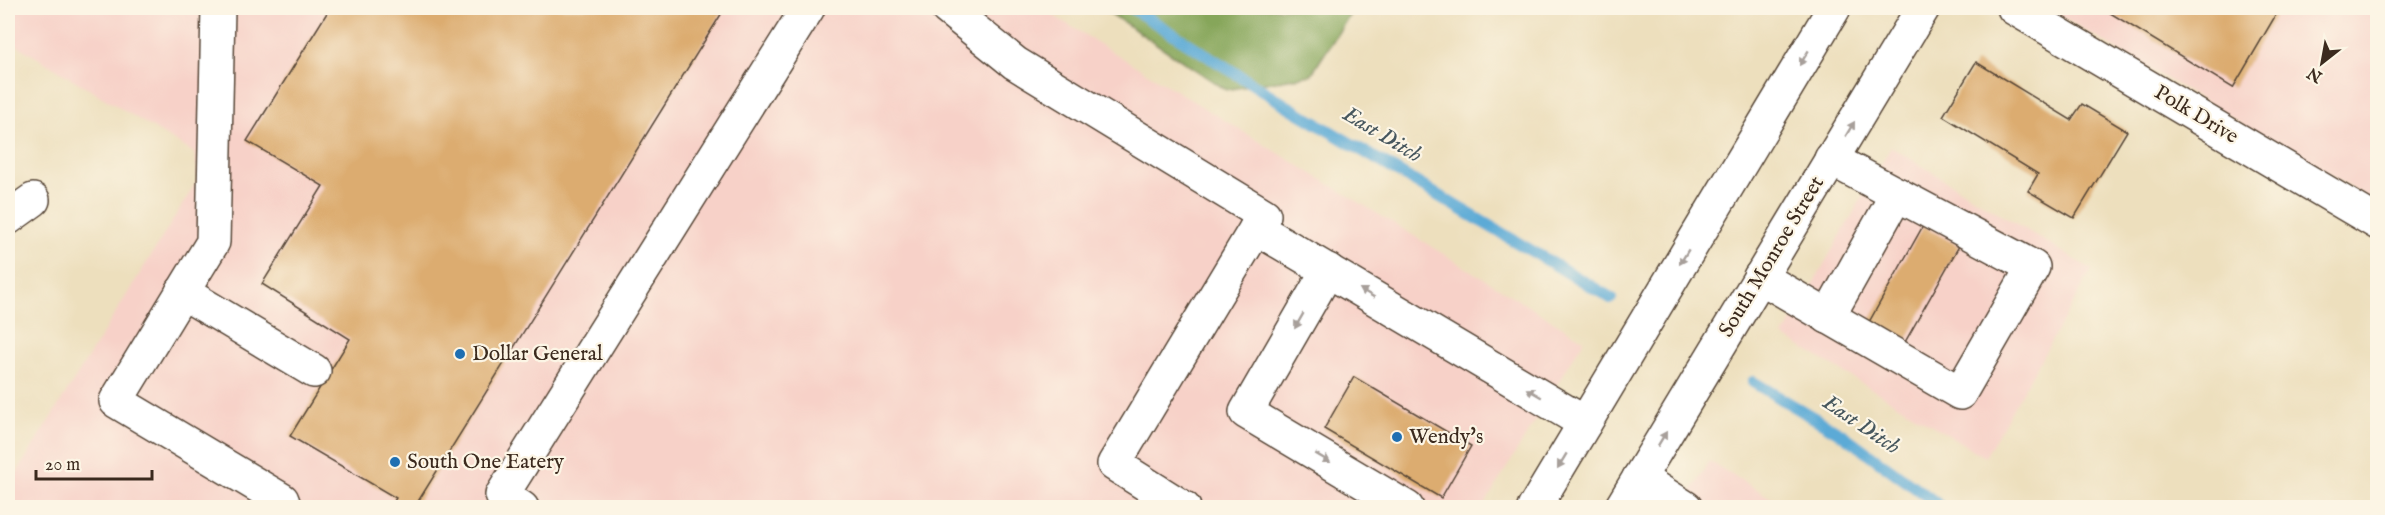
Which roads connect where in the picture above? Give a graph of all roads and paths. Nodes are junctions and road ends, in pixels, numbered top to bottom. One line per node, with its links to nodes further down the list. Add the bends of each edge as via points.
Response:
1 (218, 8): 13 (main road, via 213,242)
2 (808, 8): 19 (main road, via 502,495)
3 (947, 8): 10 (main road, via 1015,63 1264,215)
4 (1834, 8): 16 (main road, one-way to 16)
5 (2014, 8): 9 (main road, Polk Drive)
6 (1913, 16): 7 (main road, South Monroe Street, one-way to 6)
7 (1831, 159): 8 (main road); 12 (main road, South Monroe Street)
8 (1897, 194): 14 (main road); 14 (main road, via 2033,267 1960,393)
9 (2378, 223)
10 (1256, 228): 11 (main road); 20 (main road, via 1114,464)
11 (1328, 270): 16 (main road, one-way to 11); 21 (main road, one-way to 21, via 1246,412)
12 (1760, 277): 14 (main road); 17 (main road, South Monroe Street, one-way to 12)
13 (182, 292): 15 (main road); 18 (main road, via 116,401 282,500)
14 (1828, 317)
15 (314, 371)
16 (1585, 423): 22 (main road, one-way to 22)
17 (1639, 478): 23 (main road, South Monroe Street); 24 (main road)
18 (285, 507)
19 (522, 507)
20 (1184, 507)
21 (1407, 507)
22 (1534, 507)
23 (1621, 507)
24 (1686, 507)

